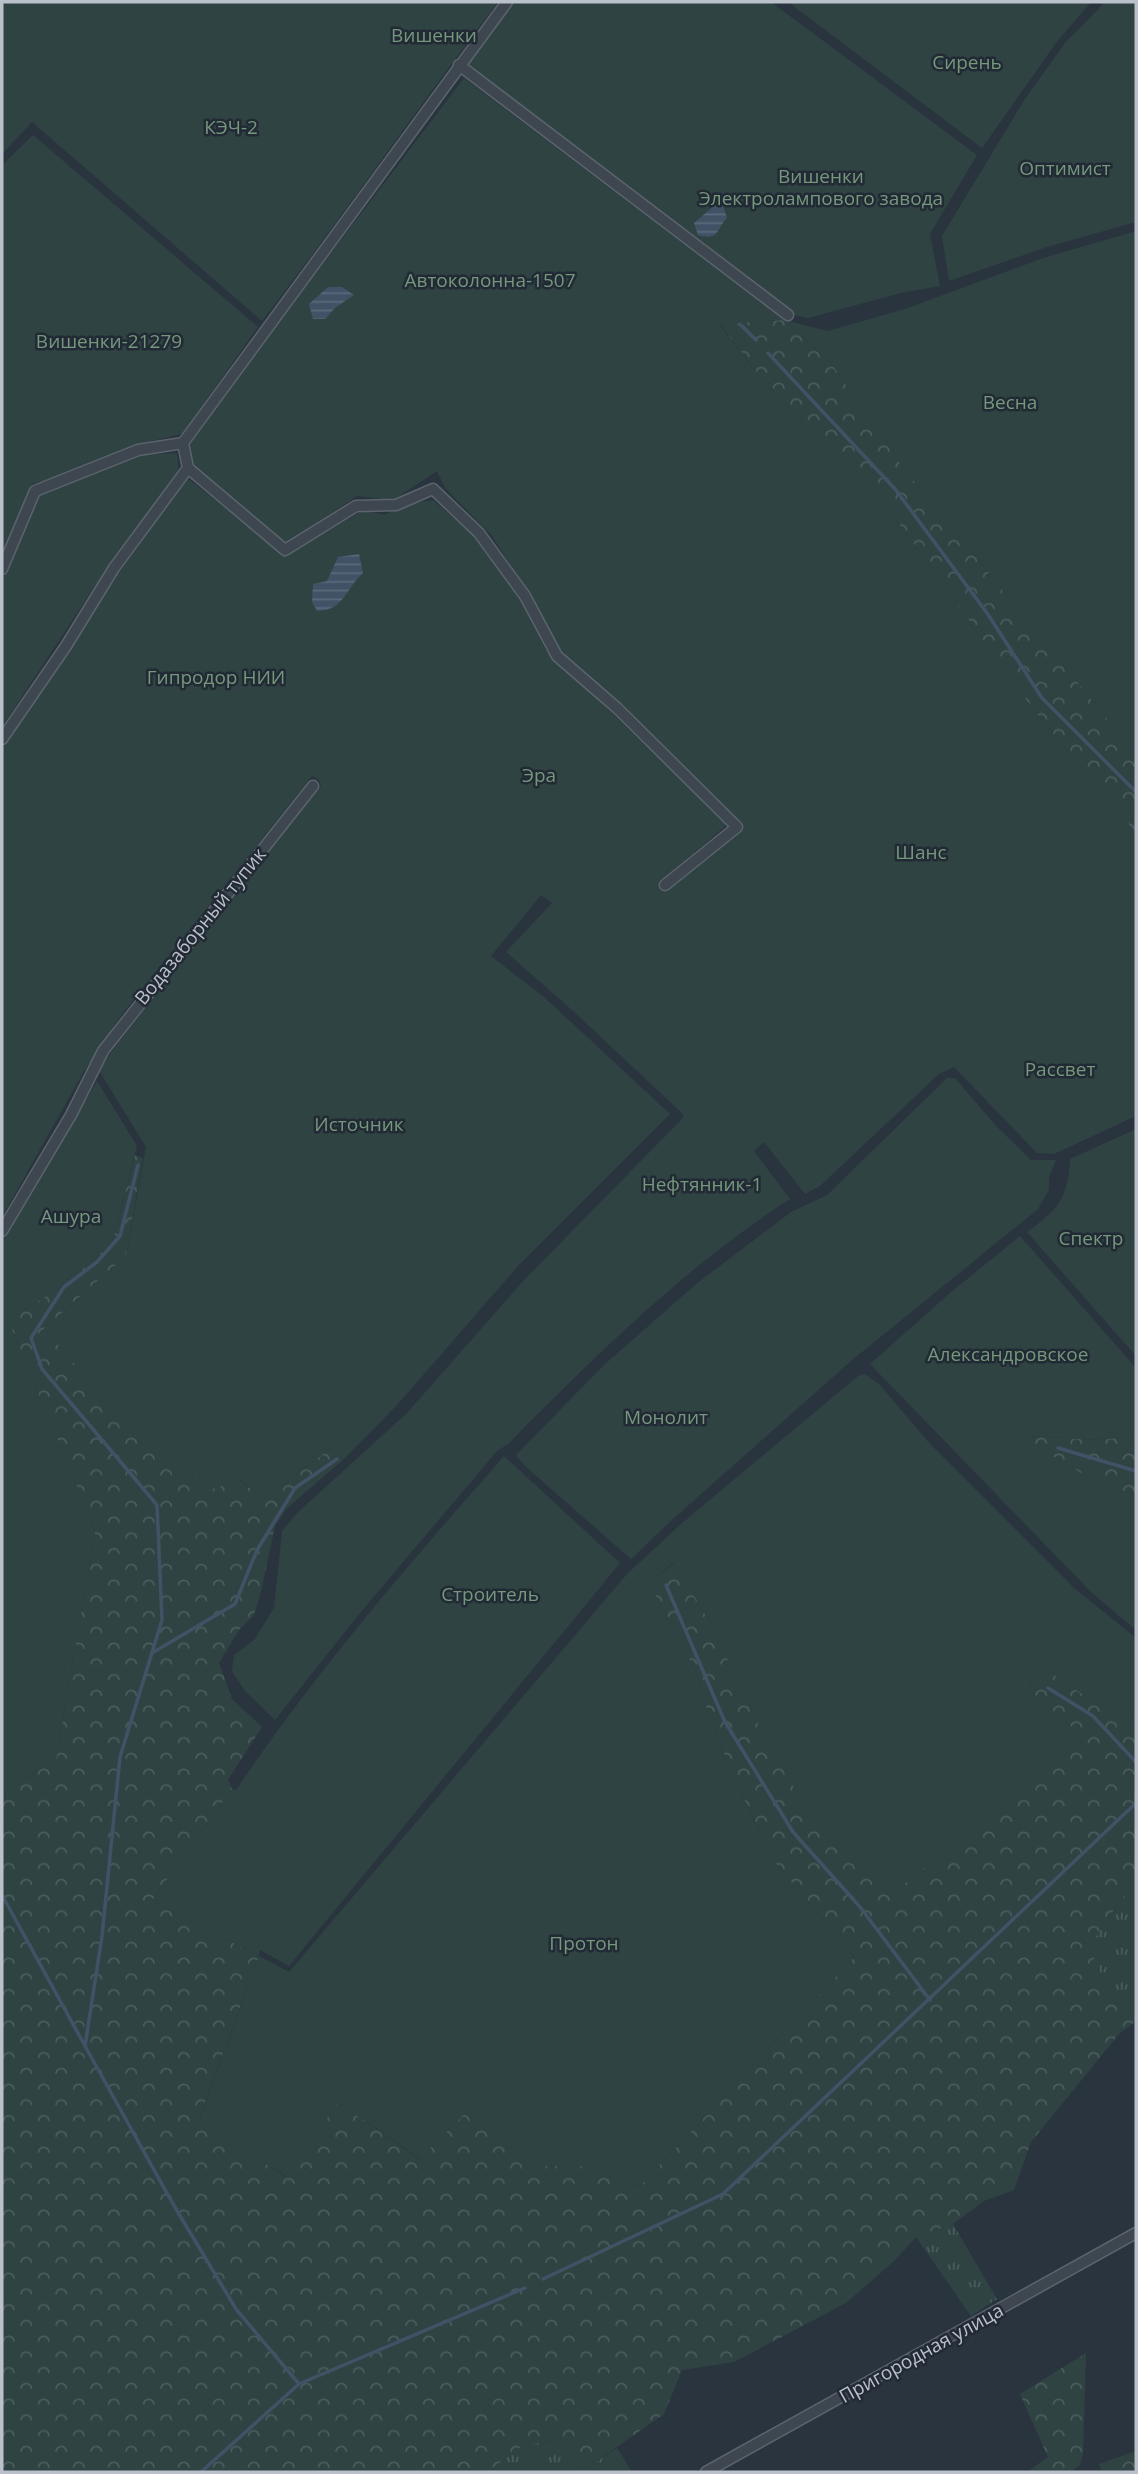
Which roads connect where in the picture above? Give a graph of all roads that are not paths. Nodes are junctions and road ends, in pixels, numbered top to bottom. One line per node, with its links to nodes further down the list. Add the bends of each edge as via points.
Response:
1 (507, 2): 2 (street)
2 (459, 65): 3 (street); 4 (street)
3 (788, 315)
4 (183, 443): 5 (street); 6 (street, via 138,450 35,491)
5 (188, 468): 7 (street, via 114,568); 9 (street, via 285,550 356,506 396,505 433,489 479,533 525,596 557,656 617,708 737,827)
6 (2, 569)
7 (2, 739)
8 (313, 786): 10 (street, Водазаборный тупик, via 103,1051)
9 (665, 885)
10 (2, 1231)
11 (1136, 2234): 12 (street, Пригородная улица)
12 (706, 2472)

